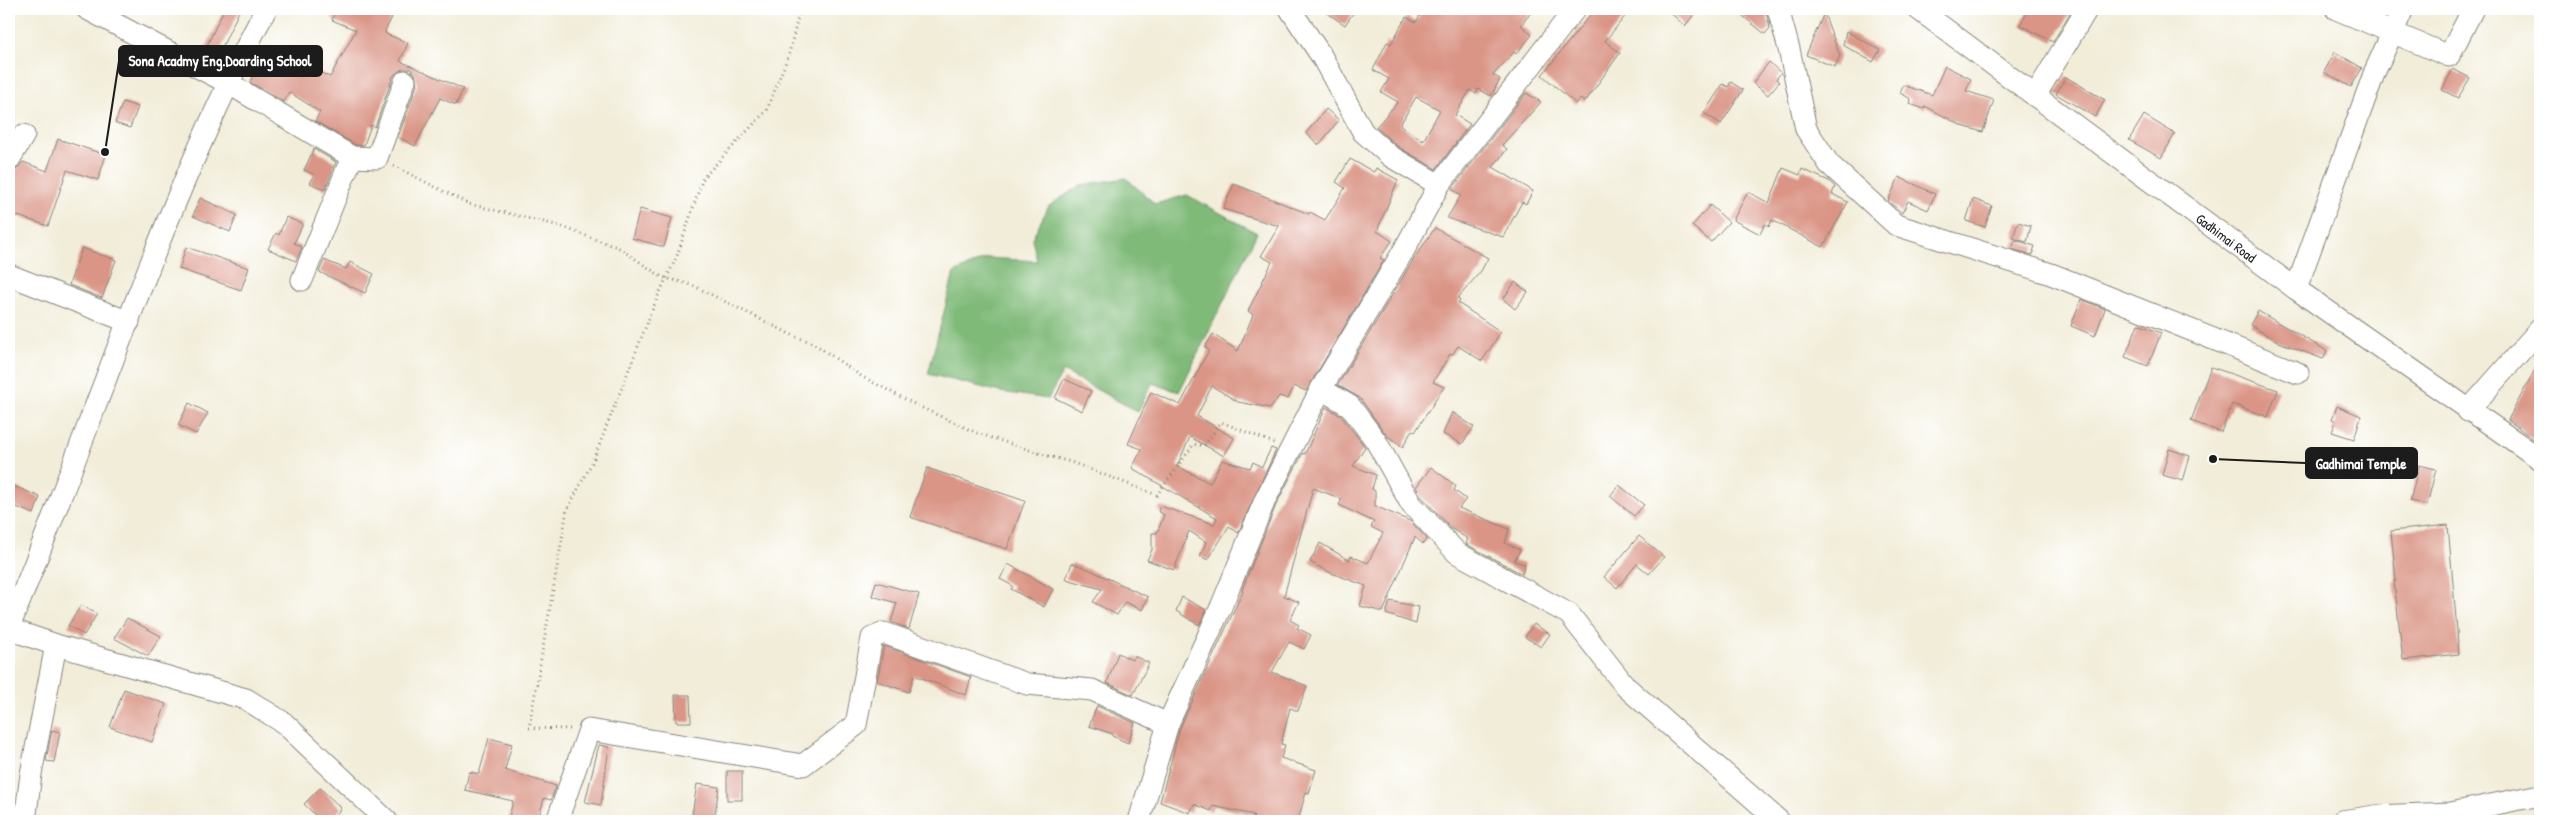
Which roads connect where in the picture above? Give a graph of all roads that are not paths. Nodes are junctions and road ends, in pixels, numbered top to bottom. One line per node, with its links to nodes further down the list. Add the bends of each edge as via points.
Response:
1 (87, 9): 13 (street)
2 (266, 9): 13 (street)
3 (1290, 9): 18 (street, via 1322,57 1363,132 1390,156)
4 (1575, 9): 18 (street)
5 (1778, 9): 24 (street, via 1806,129 1829,164 1896,225 2051,274)
6 (1918, 9): 14 (street, Gadhimai Road)
7 (2086, 9): 14 (street)
8 (2336, 9): 11 (street)
9 (2403, 9): 11 (street)
10 (2472, 9): 11 (street, via 2449,56)
11 (2392, 30): 21 (street)
12 (405, 81): 16 (street, via 378,158)
13 (228, 83): 16 (street); 22 (street)
14 (2035, 96): 21 (street, Gadhimai Road)
15 (24, 134): 17 (street)
16 (352, 157): 20 (street)
17 (9, 160)
18 (1438, 184): 25 (street, via 1404,250)
19 (9, 275): 22 (street)
20 (302, 280)
21 (2296, 289): 26 (street, Gadhimai Road)
22 (129, 322): 28 (street)
23 (2540, 329): 26 (street)
24 (2298, 373)
25 (1321, 389): 30 (street, via 1265,500); 36 (street, via 1350,406 1376,441 1411,504 1457,553 1569,614 1626,687)
26 (2468, 411): 27 (street, Gadhimai Road)
27 (2540, 460)
28 (9, 628): 29 (street)
29 (56, 645): 32 (street); 33 (street, via 246,699 284,722)
30 (1168, 724): 34 (street, via 1092,690 1027,684 884,633 872,638 856,725 803,765 589,730); 35 (street)
31 (2540, 795): 37 (street, via 2451,813 2375,816)
32 (25, 821)
33 (387, 821)
34 (557, 821)
35 (1139, 821)
36 (1779, 821)
37 (2342, 821)

